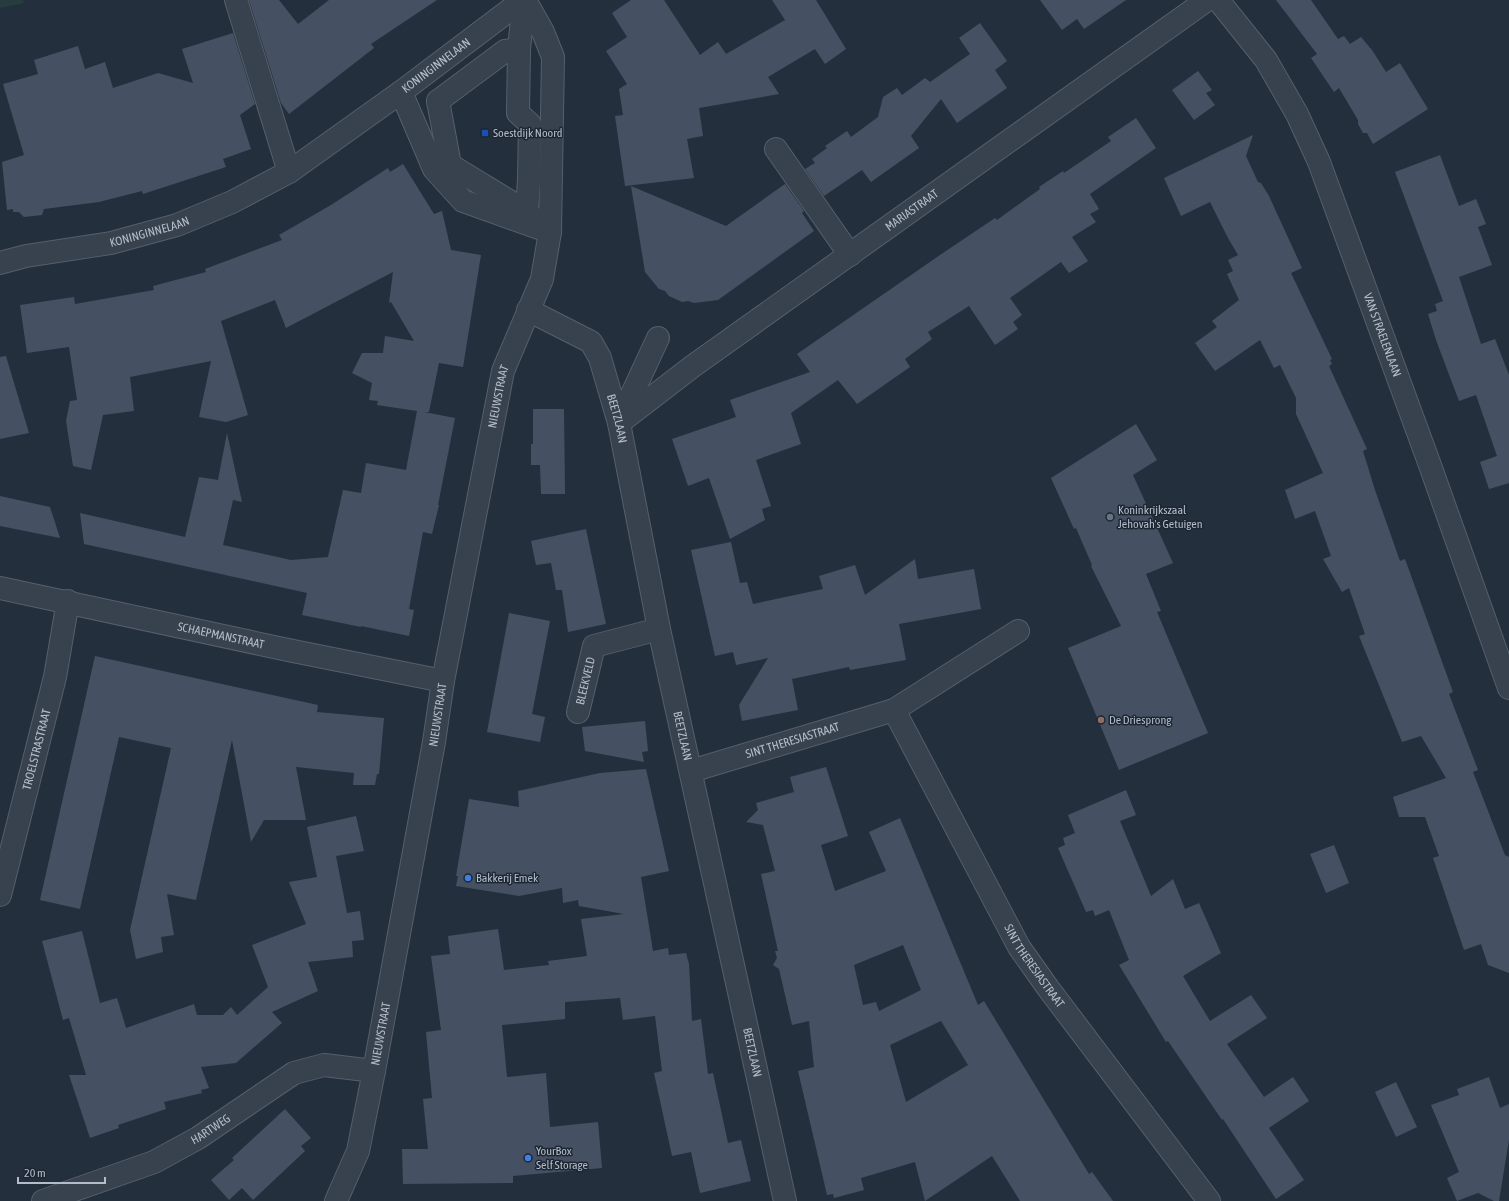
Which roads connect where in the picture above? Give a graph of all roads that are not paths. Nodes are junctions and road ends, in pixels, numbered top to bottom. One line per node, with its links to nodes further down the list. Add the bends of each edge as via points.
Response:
1 (236, 0): 9 (street)
2 (524, 0): 5 (street); 6 (street, KONINGINNELAAN); 11 (street, NIEUWSTRAAT, via 543,32 553,57)
3 (1207, 0): 12 (street, MARIASTRAAT)
4 (1218, 0): 22 (street, VAN STRAELENLAAN, via 1266,60 1319,162 1429,460)
5 (519, 49): 7 (street, via 505,51); 10 (street, via 518,113 530,124)
6 (401, 92): 7 (street); 9 (street, KONINGINNELAAN); 11 (street, via 434,169 463,200)
7 (438, 101): 10 (street, via 450,166)
8 (776, 149): 12 (street)
9 (289, 172): 13 (street, KONINGINNELAAN, via 232,202 177,225 112,243 26,256)
10 (527, 212): 11 (street)
11 (550, 232): 14 (street, NIEUWSTRAAT, via 542,279)
12 (850, 255): 16 (street, MARIASTRAAT, via 693,366)
13 (0, 263)
14 (528, 310): 16 (street, BEETZLAAN, via 591,342 600,358); 21 (street, NIEUWSTRAAT, via 503,371)
15 (658, 338): 16 (street)
16 (619, 423): 19 (street, BEETZLAAN)
17 (0, 588): 18 (street, SCHAEPMANSTRAAT)
18 (68, 602): 21 (street, SCHAEPMANSTRAAT); 26 (street, TROELSTRASTRAAT, via 55,677)
19 (659, 629): 24 (street, BLEEKVELD, via 594,646); 25 (street, BEETZLAAN)
20 (1018, 631): 23 (street, SINT THERESIASTRAAT)
21 (443, 681): 27 (street, NIEUWSTRAAT)
22 (1509, 688)
23 (894, 710): 25 (street, SINT THERESIASTRAAT); 31 (street, SINT THERESIASTRAAT, via 1019,947)
24 (578, 712)
25 (691, 771): 30 (street, BEETZLAAN)
26 (0, 896)
27 (374, 1071): 28 (street, HARTWEG, via 324,1065 294,1072 198,1138 154,1162); 29 (street, NIEUWSTRAAT, via 358,1151)
28 (43, 1201)
29 (336, 1201)
30 (785, 1201)
31 (1209, 1201)

